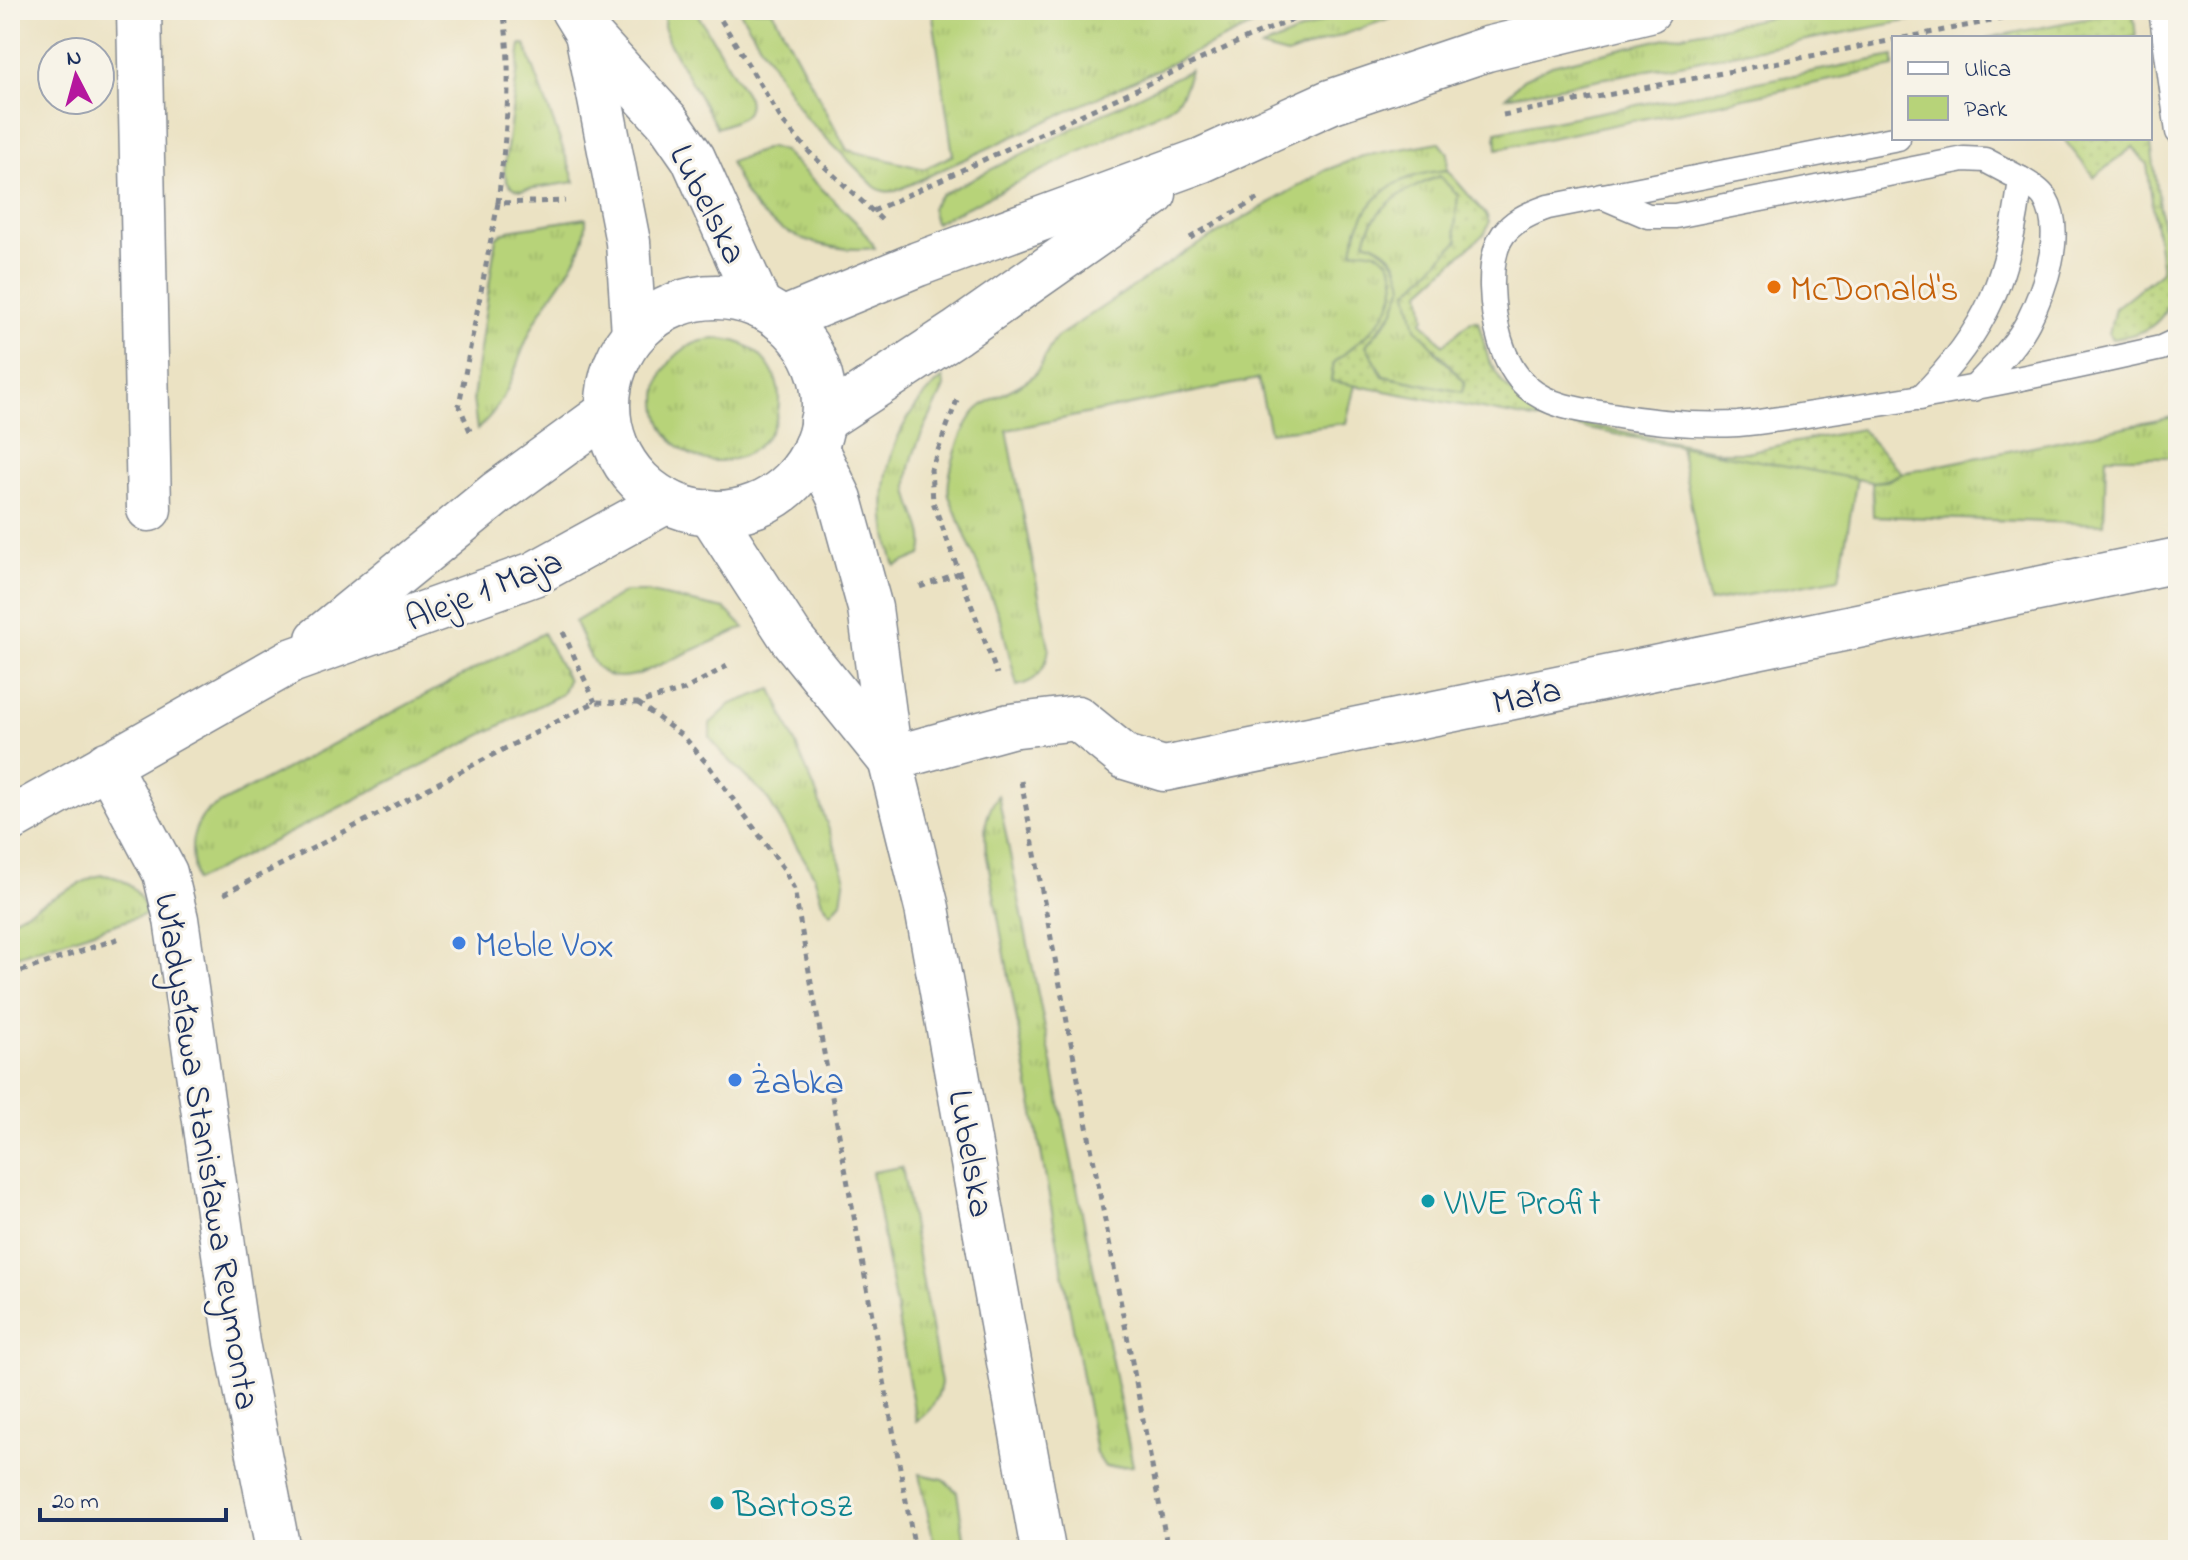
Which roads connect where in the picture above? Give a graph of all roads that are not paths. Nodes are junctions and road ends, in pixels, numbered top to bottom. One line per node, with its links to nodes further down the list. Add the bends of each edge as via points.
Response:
1 (139, 10): 19 (street)
2 (1649, 10): 8 (street, via 1487,49 1414,73 1330,102)
3 (2161, 10): 5 (lane)
4 (580, 22): 11 (street, Lubelska, via 693,158); 12 (street, Lubelska, via 628,242)
5 (2160, 87): 6 (lane)
6 (2178, 132)
7 (1892, 139): 10 (lane)
8 (1202, 160): 11 (street); 17 (street)
9 (2021, 179): 10 (lane, via 1985,160 1964,159 1675,216 1648,216); 14 (lane, via 2045,199 2053,250 2027,323); 15 (lane, via 2014,231 1990,307 1960,356)
10 (1601, 196): 15 (lane, via 1522,216 1506,229 1496,248 1493,304 1499,337 1526,386 1566,408 1689,424 1740,423)
11 (771, 314): 12 (street, via 743,300 710,297 661,312); 17 (street, via 804,344 819,372)
12 (634, 334): 16 (street, via 616,363)
13 (2178, 340): 14 (lane)
14 (1973, 389): 15 (lane)
15 (1920, 398)
16 (608, 412): 18 (street, via 615,443 630,471); 22 (street, Aleje 1 Maja, via 497,493)
17 (819, 434): 20 (street, via 803,468 778,492 746,508); 23 (street, Lubelska, via 870,608)
18 (667, 501): 20 (street); 22 (street, Aleje 1 Maja, via 534,574)
19 (149, 509)
20 (710, 512): 23 (street, Lubelska, via 792,639)
21 (2178, 560): 23 (street, Mała, via 1164,769 1125,757 1077,718 1010,726)
22 (291, 661): 24 (street, Aleje 1 Maja)
23 (890, 759): 27 (street, Lubelska, via 927,908)
24 (107, 764): 25 (street, Aleje 1 Maja); 26 (street, Władysława Stanisława Reymonta, via 165,873 176,919 237,1343)
25 (10, 820)
26 (278, 1550)
27 (1043, 1550)

